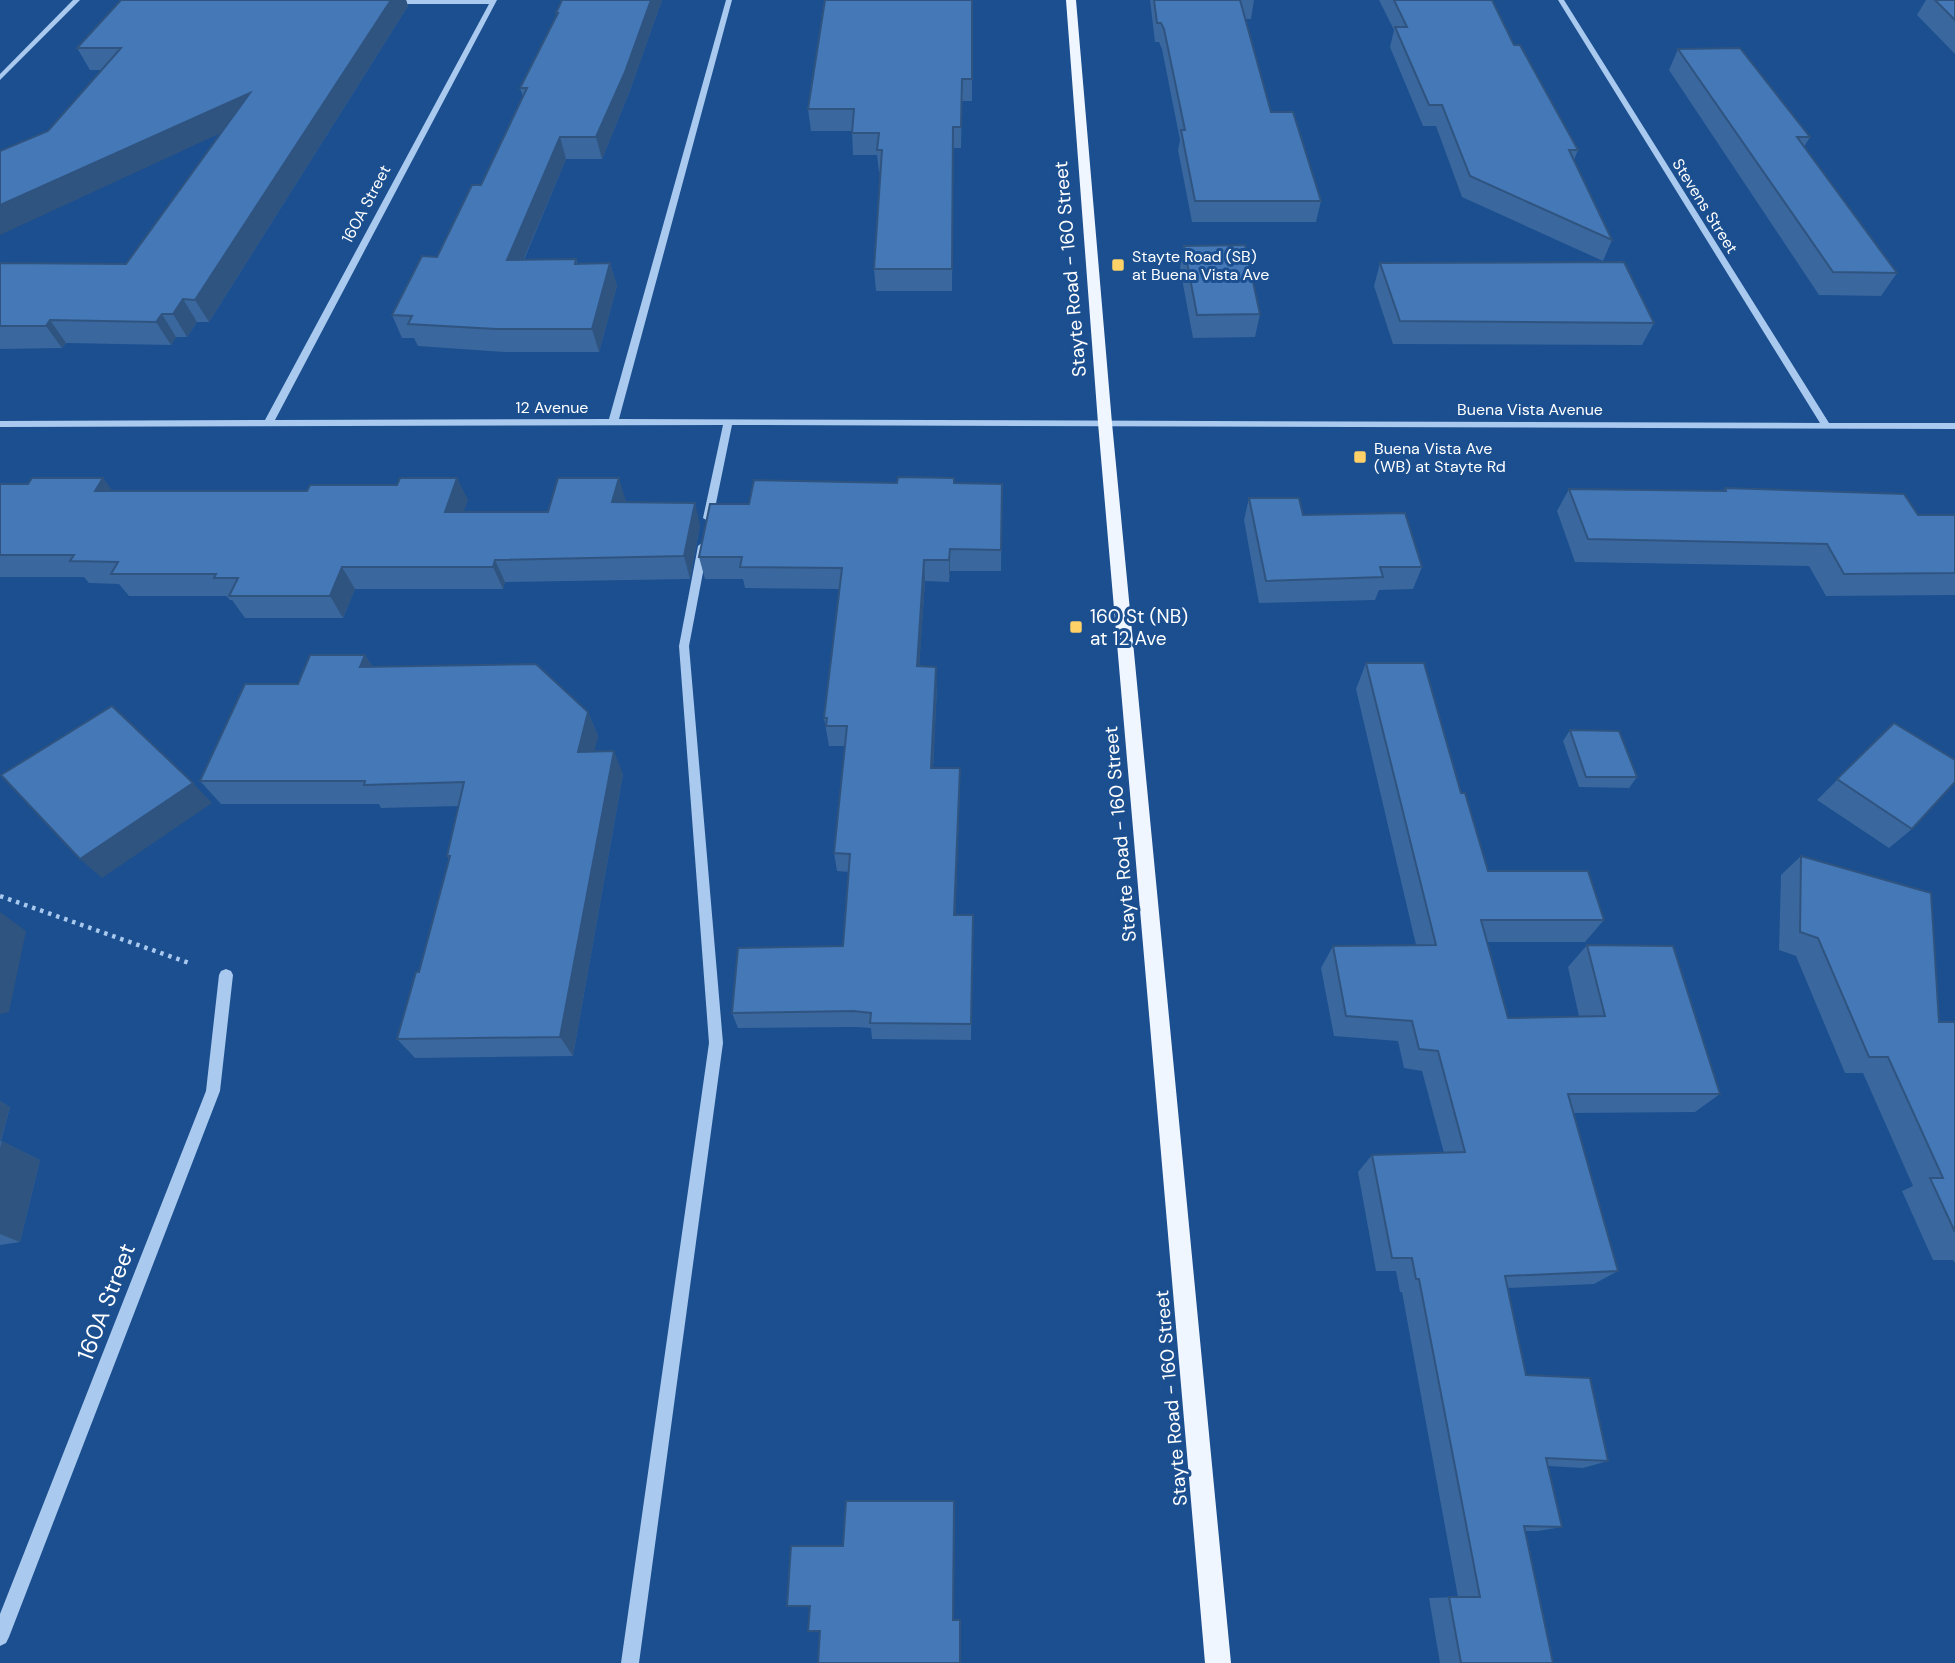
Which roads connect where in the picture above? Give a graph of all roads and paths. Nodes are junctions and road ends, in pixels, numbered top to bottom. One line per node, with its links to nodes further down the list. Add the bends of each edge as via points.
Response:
1 (77, 0): 7 (street)
2 (729, 0): 9 (street)
3 (1071, 0): 10 (main road, Stayte Road - 160 Street)
4 (1561, 0): 13 (street, Stevens Street)
5 (494, 1): 6 (street); 12 (street, 160A Street)
6 (383, 2)
7 (0, 78)
8 (727, 422): 9 (street, 12 Avenue); 10 (street, 12 Avenue); 18 (street, via 684,646 716,1043)
9 (613, 423): 12 (street, 12 Avenue)
10 (1105, 423): 13 (street, Buena Vista Avenue); 19 (main road, Stayte Road - 160 Street)
11 (0, 424): 12 (street, 12 Avenue)
12 (268, 424)
13 (1827, 426): 14 (street, Buena Vista Avenue)
14 (1955, 426)
15 (0, 896): 16 (path)
16 (226, 975): 17 (street, 160A Street, via 213,1091)
17 (0, 1637)
18 (630, 1663)
19 (1218, 1663)

